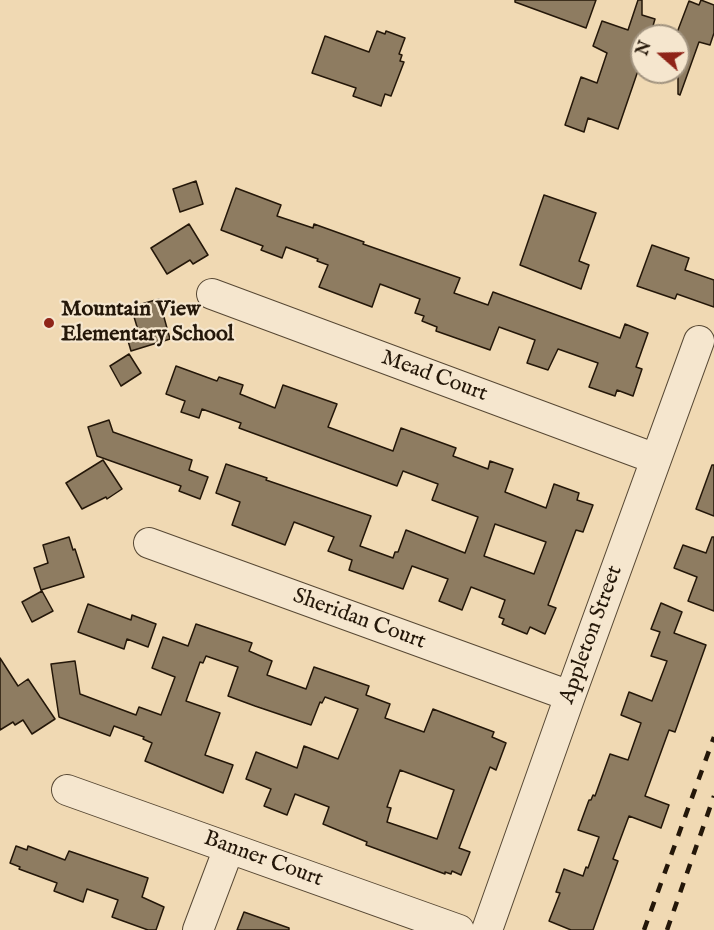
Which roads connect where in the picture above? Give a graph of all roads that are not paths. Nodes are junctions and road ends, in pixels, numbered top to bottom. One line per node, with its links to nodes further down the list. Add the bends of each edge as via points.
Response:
1 (212, 294): 3 (street, Mead Court)
2 (699, 341): 3 (street, Appleton Street)
3 (656, 459): 5 (street, Appleton Street)
4 (149, 543): 5 (street, Sheridan Court)
5 (570, 696): 10 (street, Appleton Street)
6 (67, 790): 7 (street, Banner Court)
7 (229, 848): 8 (street); 9 (street, Banner Court)
8 (198, 930)
9 (459, 930)
10 (487, 930)

